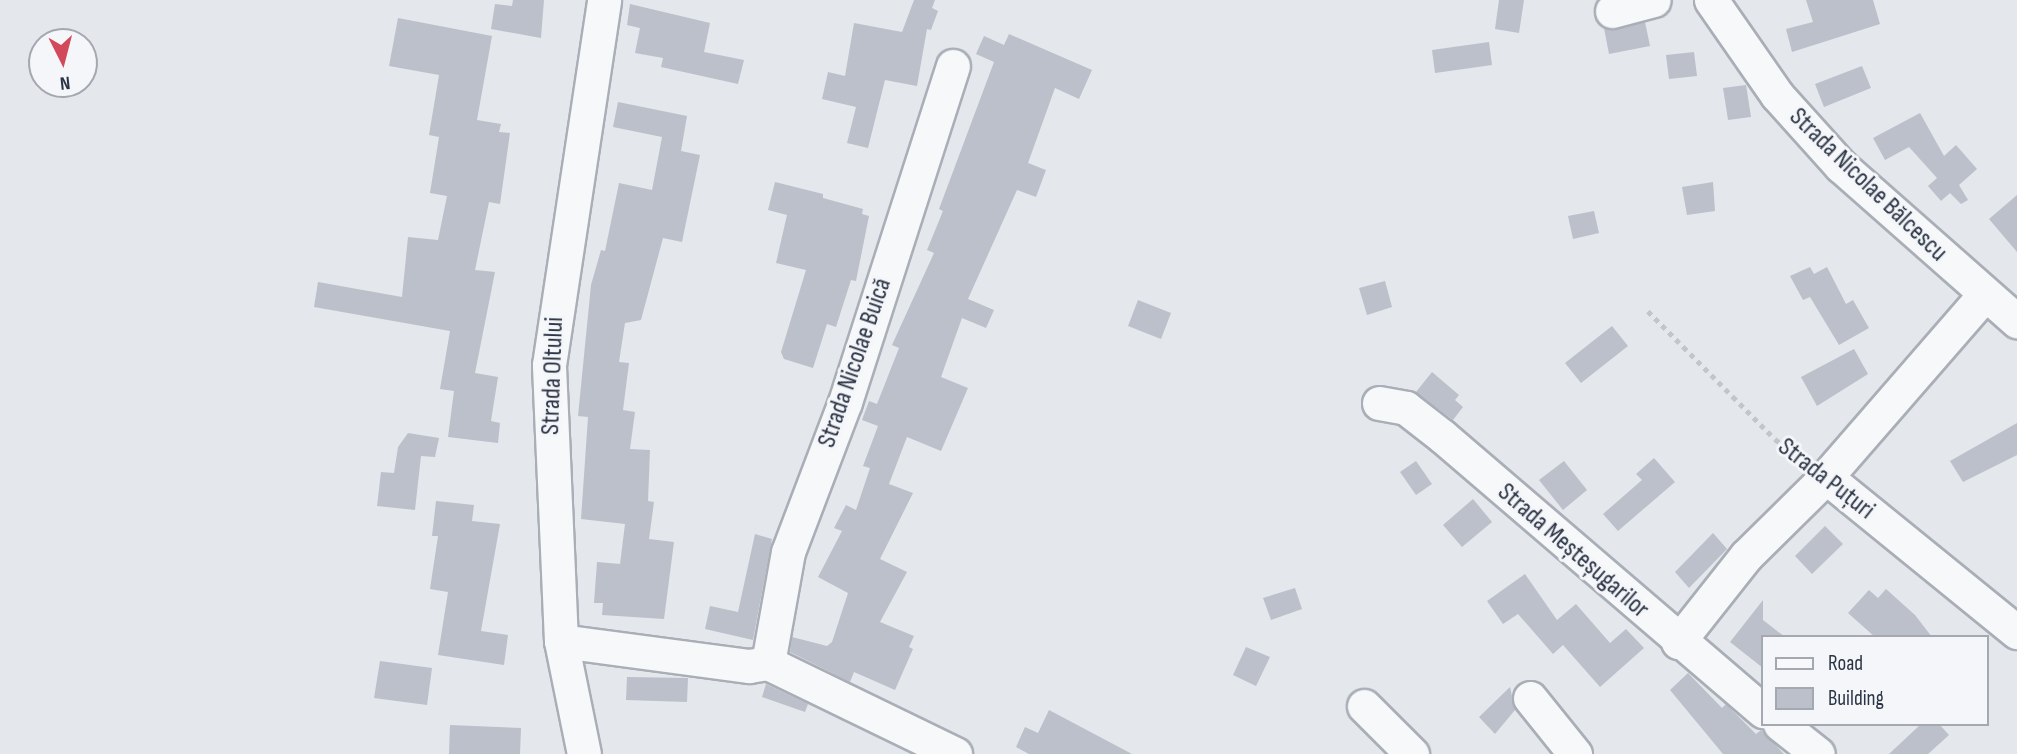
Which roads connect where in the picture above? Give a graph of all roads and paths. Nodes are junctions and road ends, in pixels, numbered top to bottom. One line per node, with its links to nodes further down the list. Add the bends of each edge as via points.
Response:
1 (604, 0): 12 (street, Strada Oltului, via 549,365)
2 (1654, 0): 4 (street)
3 (1711, 0): 6 (street, Strada Nicolae Bălcescu, via 1777,95 1816,138)
4 (1612, 11)
5 (953, 66): 14 (street, Strada Nicolae Buică, via 845,402 788,552)
6 (1984, 295): 8 (street, Strada Nicolae Bălcescu); 10 (street)
7 (1648, 311): 10 (path, Strada Puțuri, via 1775,439)
8 (2017, 321)
9 (1379, 403): 13 (street, Strada Meșteșugarilor, via 1406,408 1442,436)
10 (1825, 477): 11 (street, Strada Puțuri); 13 (street, via 1746,556)
11 (2017, 632)
12 (561, 641): 14 (street, via 749,666); 19 (street, Strada Oltului)
13 (1678, 642): 17 (street, Strada Meșteșugarilor)
14 (768, 663): 20 (street)
15 (1530, 698): 22 (street)
16 (1364, 706): 21 (street)
17 (1762, 709)
18 (1783, 726): 23 (street)
19 (584, 754)
20 (955, 754)
21 (1412, 754)
22 (1575, 754)
23 (1818, 754)

